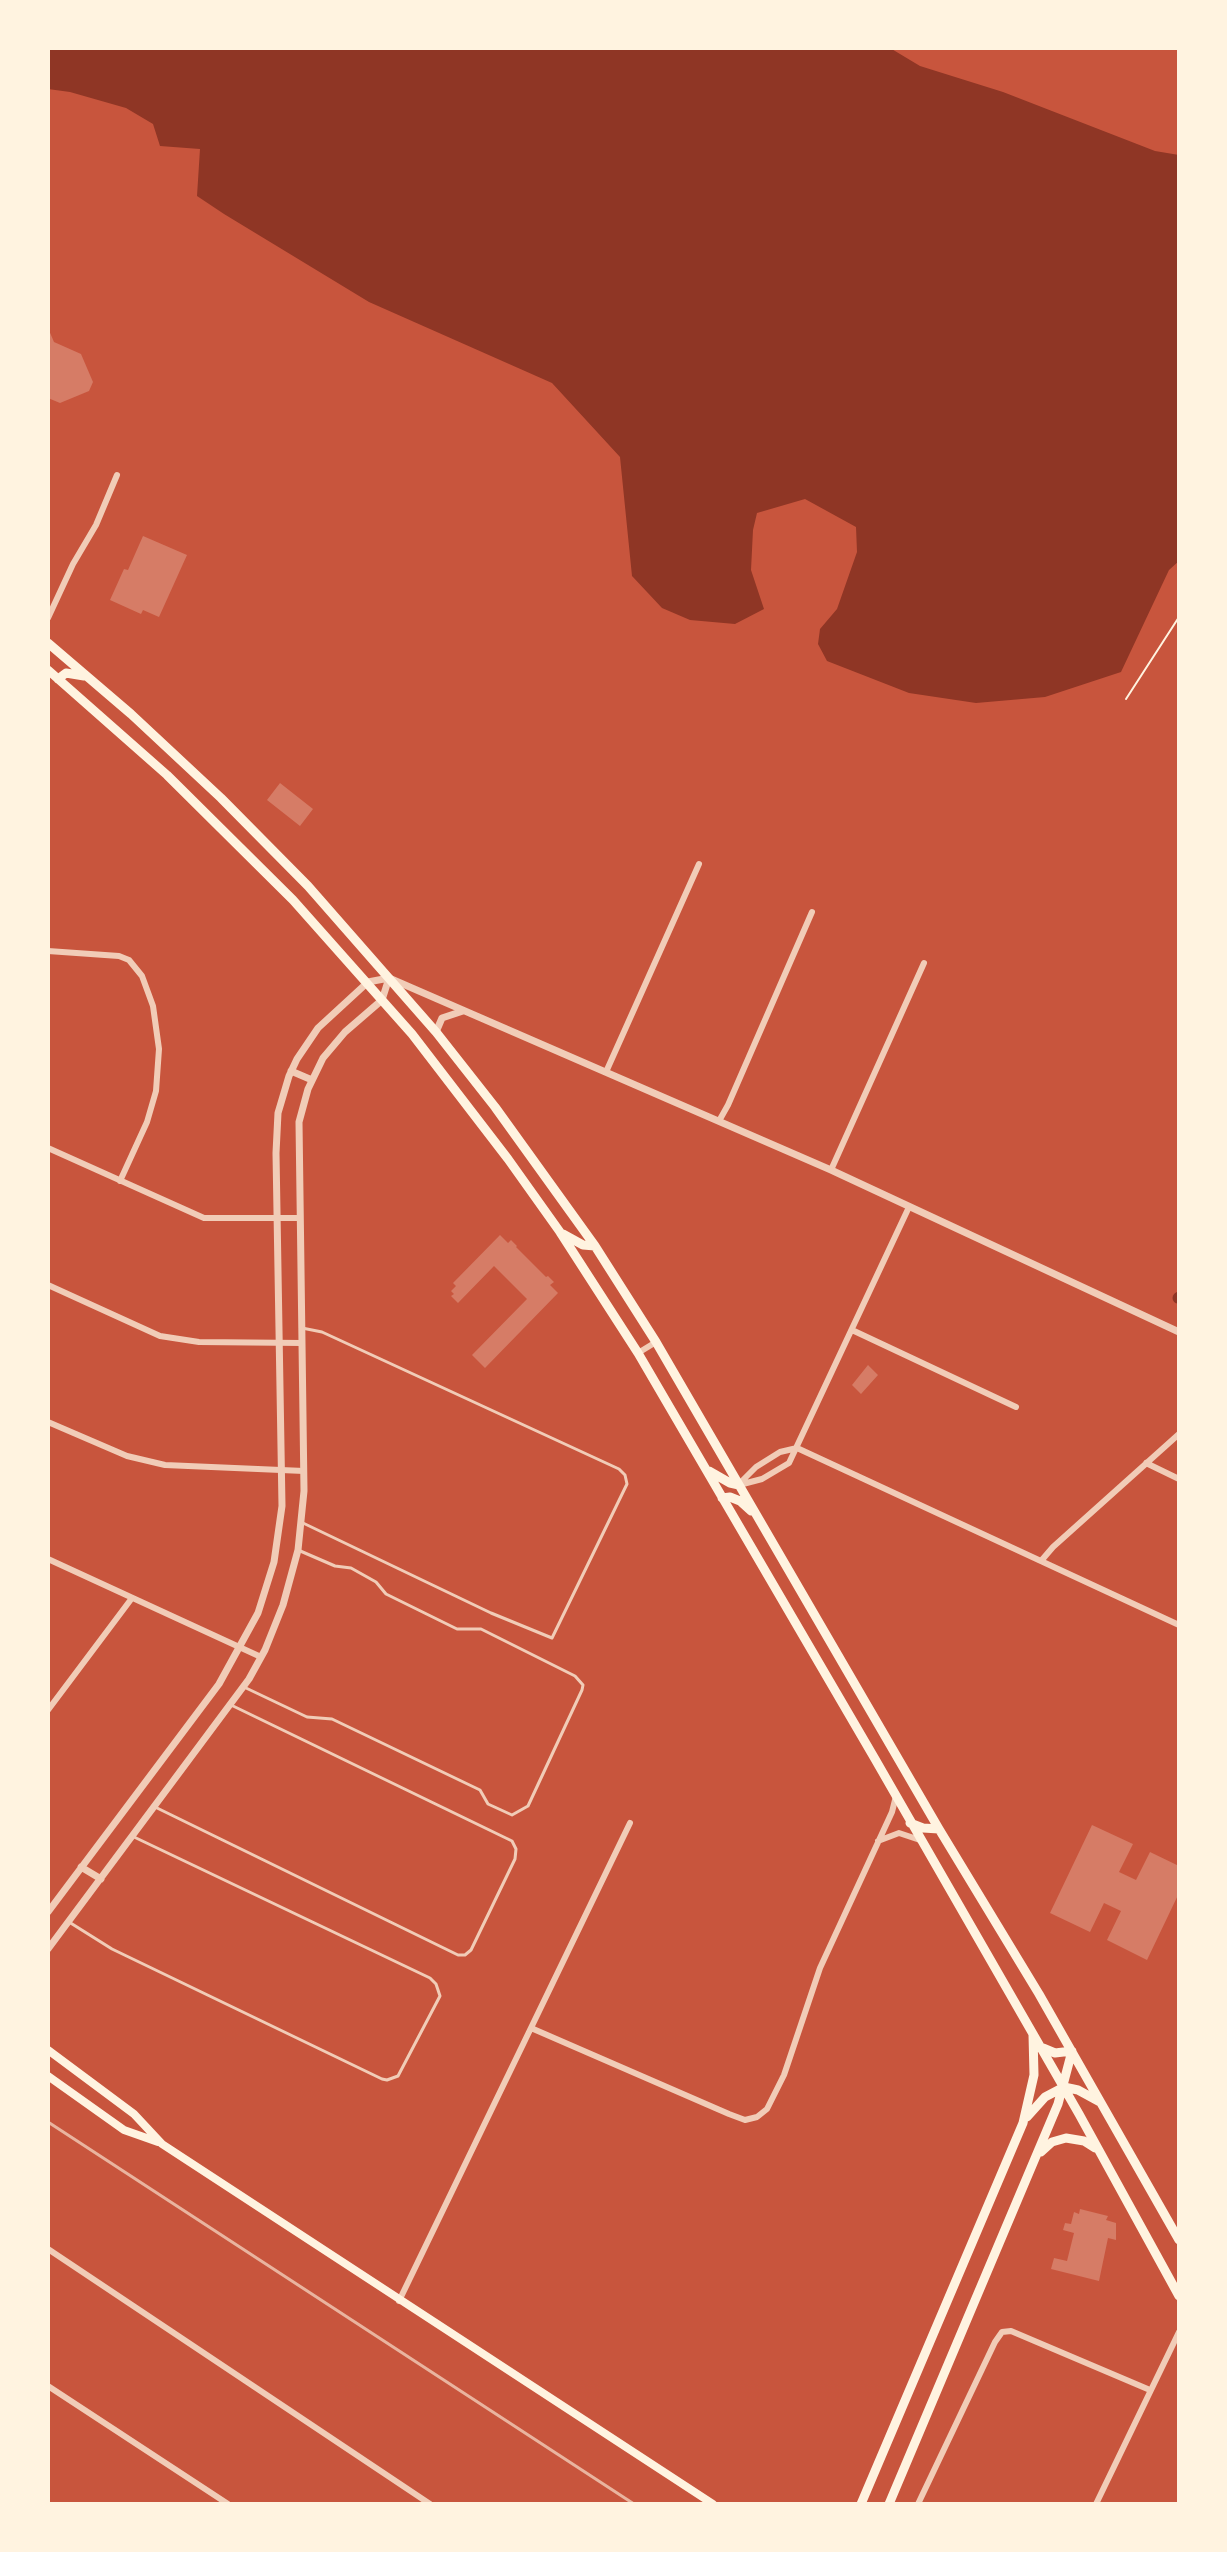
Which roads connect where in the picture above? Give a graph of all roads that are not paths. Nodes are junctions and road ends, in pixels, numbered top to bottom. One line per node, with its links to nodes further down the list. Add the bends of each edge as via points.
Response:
1 (117, 475): 2 (street)
2 (48, 618)
3 (48, 643): 5 (main road)
4 (48, 670): 6 (main road)
5 (87, 676): 6 (main road, via 66,673); 11 (main road, via 230,807)
6 (58, 679): 12 (main road, via 167,775)
7 (699, 864): 17 (street)
8 (812, 912): 19 (street)
9 (48, 951): 24 (street, via 129,960 142,976 153,1006 159,1049 156,1091)
10 (924, 963): 23 (street)
11 (389, 978): 12 (street); 13 (street); 14 (street); 15 (main road)
12 (368, 982): 13 (main road); 16 (street, via 318,1028)
13 (382, 1000): 18 (street, via 334,1044); 22 (main road)
14 (463, 1011): 15 (street, via 442,1018); 17 (street)
15 (436, 1032): 21 (main road)
16 (291, 1071): 18 (street); 26 (street, via 277,1122)
17 (606, 1072): 19 (street)
18 (312, 1080): 27 (street, via 297,1136)
19 (719, 1121): 23 (street)
20 (48, 1148): 24 (street)
21 (525, 1148): 22 (main road); 29 (main road)
22 (508, 1159): 28 (main road)
23 (831, 1170): 25 (street)
24 (120, 1181): 26 (street, via 204,1218)
25 (909, 1207): 32 (street); 33 (street)
26 (277, 1218): 27 (street); 35 (street)
27 (299, 1218): 31 (street)
28 (560, 1232): 29 (main road); 37 (main road)
29 (595, 1246): 34 (main road)
30 (48, 1285): 35 (street, via 160,1336)
31 (302, 1328): 36 (street); 50 (lane, via 331,1336 619,1469 627,1484 549,1638)
32 (852, 1330): 38 (street); 41 (street)
33 (1179, 1332)
34 (656, 1342): 37 (street); 47 (main road)
35 (280, 1343): 36 (street); 44 (street)
36 (302, 1343): 45 (street)
37 (638, 1353): 43 (main road)
38 (1016, 1407)
39 (48, 1422): 44 (street, via 127,1456 165,1465)
40 (1179, 1434): 42 (street)
41 (797, 1448): 47 (street, via 756,1467); 47 (street, via 789,1463); 53 (street)
42 (1146, 1463): 46 (street); 53 (street)
43 (704, 1466): 47 (main road); 48 (main road)
44 (282, 1469): 45 (street); 56 (street, via 281,1528 274,1562)
45 (304, 1471): 50 (street)
46 (1179, 1479)
47 (739, 1485): 49 (main road)
48 (722, 1498): 49 (main road, via 740,1501); 61 (main road)
49 (757, 1516): 65 (main road)
50 (302, 1523): 51 (street)
51 (298, 1550): 57 (street); 58 (lane, via 351,1568 386,1594 457,1629 481,1629 575,1676 582,1690 528,1806 512,1815 488,1804 480,1790 332,1719 307,1717)
52 (48, 1559): 54 (street)
53 (1041, 1561): 55 (street)
54 (132, 1598): 56 (street); 60 (street)
55 (1179, 1625)
56 (241, 1647): 57 (street); 69 (street)
57 (261, 1657): 58 (street)
58 (244, 1687): 59 (street)
59 (231, 1704): 62 (street); 62 (lane, via 512,1841 515,1859 471,1950 458,1955)
60 (48, 1710)
61 (896, 1796): 64 (main road); 67 (street)
62 (155, 1807): 66 (street)
63 (630, 1823): 74 (street)
64 (910, 1823): 65 (main road); 68 (main road)
65 (939, 1829): 78 (main road)
66 (133, 1836): 70 (street); 72 (lane, via 430,1978 440,1996 398,2076 382,2079 112,1949)
67 (878, 1841): 68 (street, via 899,1833); 74 (street, via 820,1968 784,2075 767,2109 757,2117 745,2120 729,2114)
68 (921, 1841): 75 (main road)
69 (81, 1867): 70 (street); 71 (street)
70 (101, 1879): 72 (street)
71 (48, 1912)
72 (69, 1922): 73 (street)
73 (48, 1949)
74 (531, 2028): 89 (street)
75 (1032, 2032): 76 (main road); 82 (main road, via 1034,2075)
76 (1040, 2046): 78 (main road, via 1055,2053); 80 (main road)
77 (48, 2050): 83 (main road, via 134,2114)
78 (1072, 2051): 80 (main road); 81 (main road)
79 (48, 2076): 83 (main road, via 124,2130)
80 (1064, 2087): 81 (main road); 82 (main road, via 1045,2097); 84 (main road); 85 (main road)
81 (1100, 2102): 86 (main road)
82 (1023, 2123): 98 (main road)
83 (162, 2144): 89 (main road)
84 (1098, 2150): 85 (main road, via 1066,2138); 88 (main road)
85 (1038, 2154): 99 (main road)
86 (1179, 2240)
87 (48, 2249): 96 (street)
88 (1179, 2296)
89 (399, 2301): 97 (main road)
90 (1179, 2332): 92 (street)
91 (1179, 2348): 92 (street)
92 (1168, 2355): 94 (street)
93 (48, 2386): 95 (street)
94 (1150, 2390): 100 (street, via 1011,2331 1002,2332); 101 (street)
95 (228, 2504)
96 (430, 2504)
97 (713, 2504)
98 (861, 2504)
99 (889, 2504)
100 (918, 2504)
101 (1096, 2504)

